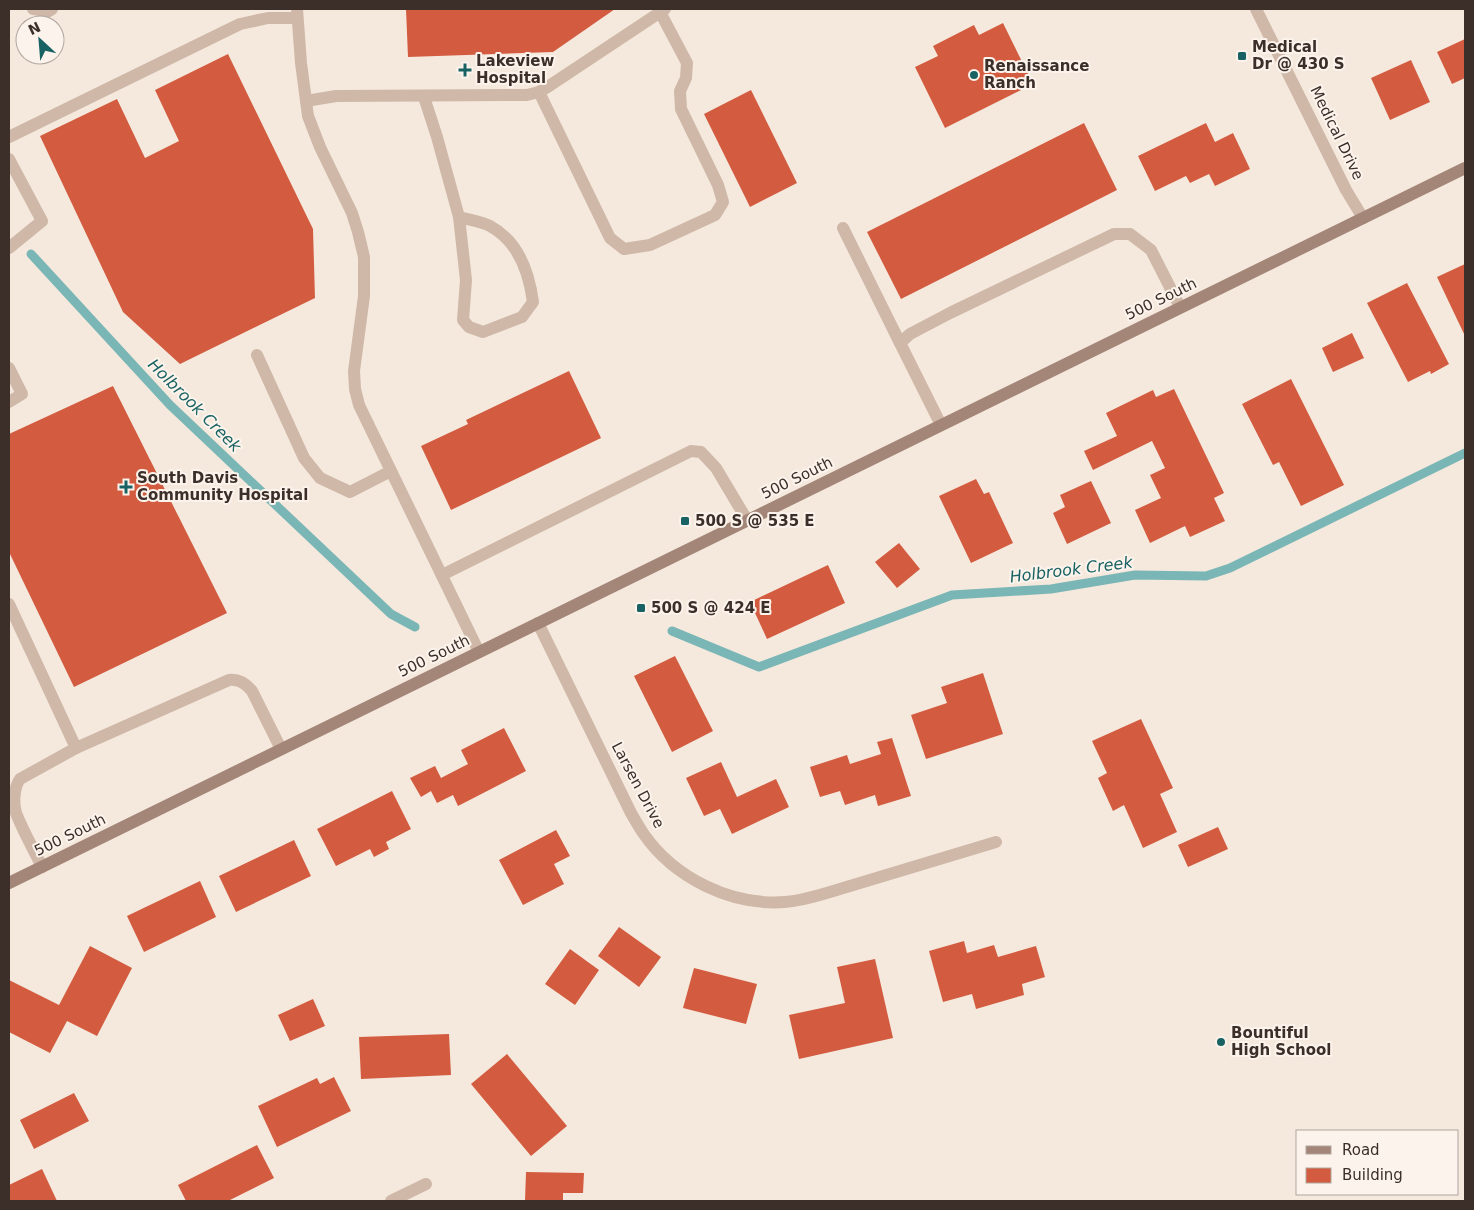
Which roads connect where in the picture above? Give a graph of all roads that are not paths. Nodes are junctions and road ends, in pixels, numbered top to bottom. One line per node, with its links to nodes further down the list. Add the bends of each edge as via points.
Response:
1 (33, 9): 2 (street, via 47,12)
2 (52, 9)
3 (1256, 9): 13 (street, Medical Drive)
4 (663, 10): 6 (street); 6 (street, via 688,62 680,91 681,109 718,185 723,202 715,214 650,245 624,249 610,238)
5 (297, 13): 8 (street); 9 (street, via 240,24)
6 (538, 92): 7 (street, via 517,96)
7 (424, 97): 8 (street, via 336,96); 12 (street)
8 (306, 100): 22 (street, via 312,130 352,213 364,257 364,296 354,371 355,389 359,405)
9 (9, 137)
10 (9, 159): 15 (street, via 42,221)
11 (1465, 168): 13 (street, 500 South)
12 (459, 217): 12 (street, via 466,280 463,320 469,328 483,332 522,317 533,302 531,285 516,248 505,235 488,225)
13 (1363, 218): 16 (street, 500 South)
14 (842, 228): 17 (street)
15 (9, 248)
16 (1180, 308): 17 (street, via 1151,250 1130,234 1114,234 950,313 910,334); 21 (street, 500 South)
17 (900, 343): 21 (street)
18 (257, 355): 22 (street, via 304,458 320,478 350,492)
19 (9, 368): 20 (street, via 22,394)
20 (9, 402)
21 (941, 425): 23 (street, 500 South)
22 (391, 471): 24 (street)
23 (747, 520): 24 (street, via 716,468 700,452 691,451); 26 (street, 500 South)
24 (442, 575): 27 (street)
25 (9, 604): 28 (street)
26 (538, 623): 27 (street, 500 South); 31 (street, Larsen Drive, via 643,833 675,867 701,884 738,898 761,902 800,900)
27 (480, 652): 29 (street, 500 South)
28 (76, 748): 29 (street, via 235,680 252,691); 30 (street)
29 (281, 749): 32 (street, 500 South)
30 (13, 786): 32 (street, via 16,812)
31 (996, 842)
32 (42, 867): 33 (street, 500 South)
33 (9, 883)
34 (426, 1184): 35 (street)
35 (390, 1201)

